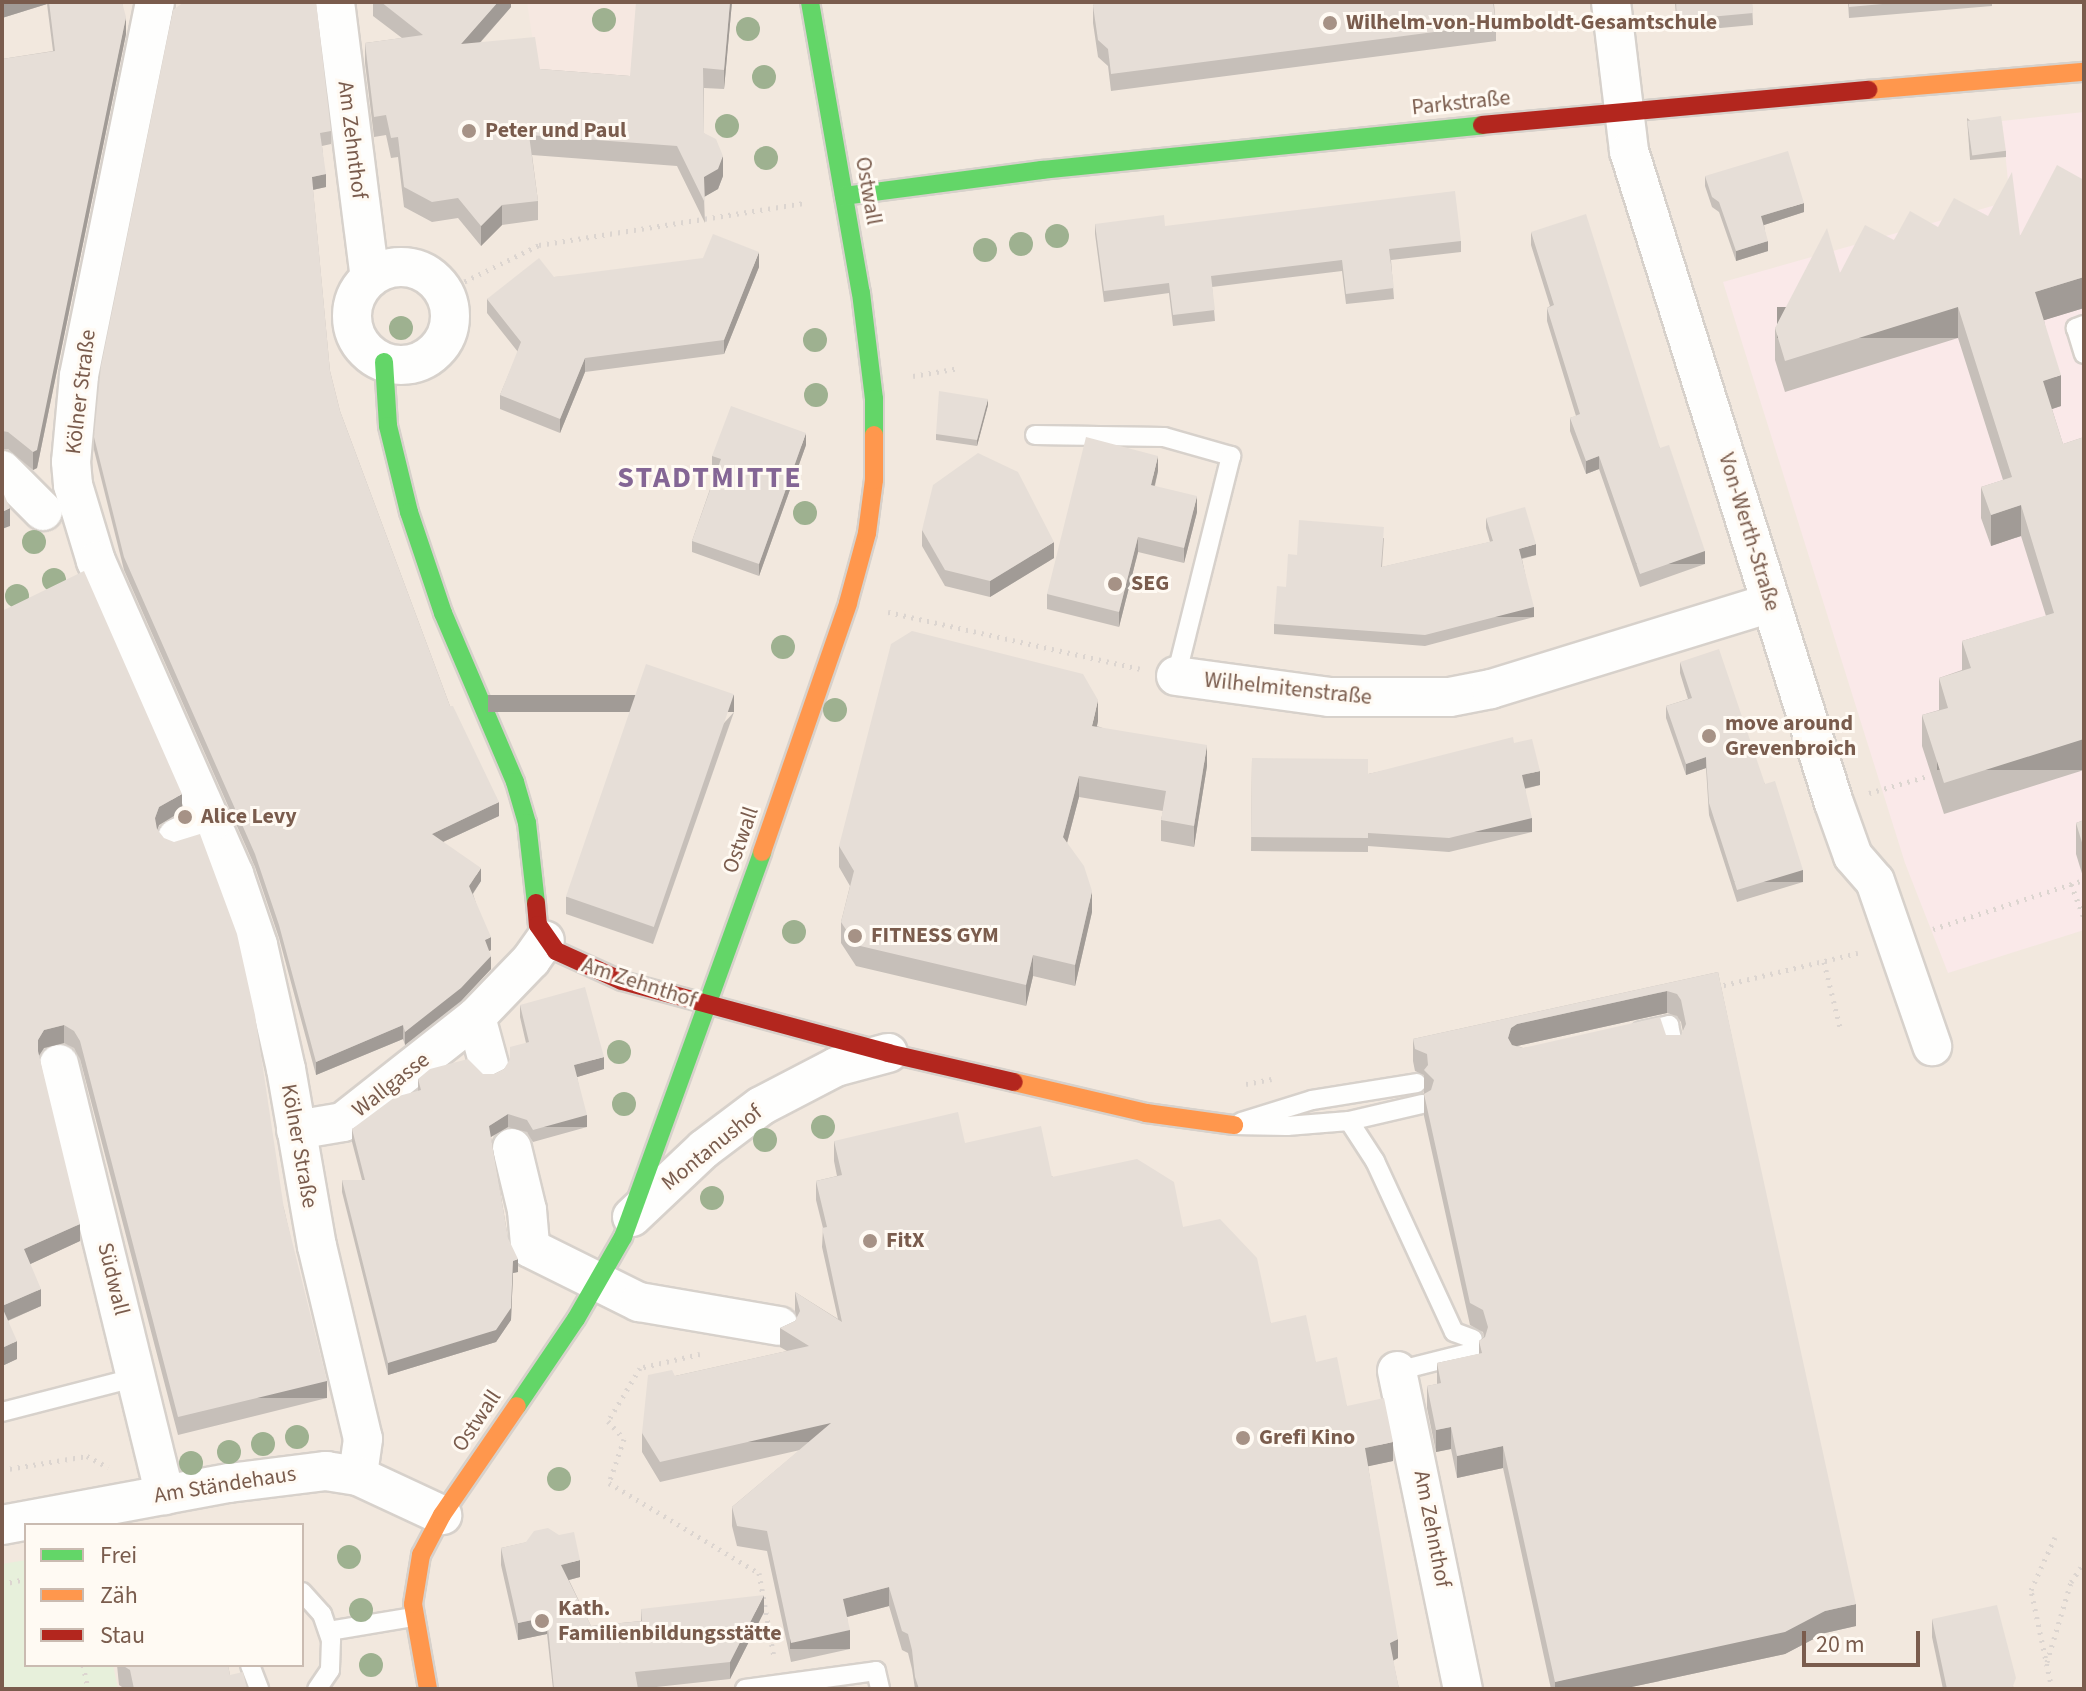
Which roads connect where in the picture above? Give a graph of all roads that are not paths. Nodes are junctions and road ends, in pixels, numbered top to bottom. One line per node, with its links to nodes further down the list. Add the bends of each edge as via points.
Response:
1 (335, 2): 8 (street, Am Zehnthof)
2 (810, 2): 7 (street, Ostwall)
3 (1611, 2): 6 (street, Von-Werth-Straße)
4 (151, 19): 17 (street, Kölner Straße, via 79,376 71,462 96,561)
5 (2084, 72): 6 (street, Parkstraße)
6 (1625, 110): 7 (street, Parkstraße, via 1042,170); 15 (street, Von-Werth-Straße, via 1629,151)
7 (844, 196): 20 (street, Ostwall, via 875,427 867,533 848,603)
8 (370, 278): 11 (street, via 353,302 354,332 371,356); 11 (street, via 401,267 418,270 443,292 450,321 438,348 414,364)
9 (2084, 325): 10 (lane, via 2076,328)
10 (2084, 354)
11 (384, 362): 19 (street, via 388,426 409,512 443,613 515,782 527,823 534,908)
12 (1035, 435): 16 (lane, via 1164,437 1231,456)
13 (2, 470): 14 (street)
14 (43, 511)
15 (1771, 603): 16 (street, Wilhelmitenstraße, via 1450,697 1367,700); 23 (street, Von-Werth-Straße, via 1853,856 1875,881)
16 (1176, 676)
17 (211, 822): 18 (street); 32 (street, Kölner Straße, via 258,945)
18 (177, 838)
19 (545, 940): 20 (street, Am Zehnthof, via 564,956 597,971); 21 (street, Wallgasse)
20 (709, 1006): 25 (street, Am Zehnthof); 34 (street, Ostwall)
21 (476, 1017): 27 (street); 32 (street, Wallgasse, via 343,1122)
22 (1624, 1035): 24 (lane, via 1669,1025)
23 (1932, 1046)
24 (1674, 1048)
25 (888, 1053): 31 (street, Am Zehnthof, via 1146,1113); 34 (street, Montanushof, via 825,1072 761,1106 704,1149)
26 (59, 1064): 38 (street, Südwall)
27 (489, 1065)
28 (1417, 1083): 31 (lane, via 1312,1100)
29 (1422, 1104): 30 (lane)
30 (1349, 1121): 31 (lane); 37 (lane, via 1384,1179 1454,1332 1475,1345)
31 (1234, 1125)
32 (296, 1130): 40 (street, Kölner Straße, via 317,1246 363,1439)
33 (512, 1148): 35 (street, via 530,1248)
34 (632, 1217): 35 (street, Ostwall)
35 (598, 1284): 36 (street, via 639,1302); 42 (street, Ostwall)
36 (779, 1326)
37 (1397, 1371): 53 (street, Am Zehnthof)
38 (137, 1377): 39 (lane); 41 (street, Südwall)
39 (2, 1412)
40 (358, 1476): 41 (street, Am Ständehaus, via 308,1472); 42 (street, Am Ständehaus)
41 (162, 1483): 43 (street, Am Ständehaus)
42 (442, 1515): 45 (street, Ostwall, via 416,1570)
43 (2, 1525)
44 (304, 1594): 46 (lane)
45 (415, 1624): 46 (lane); 50 (street, Ostwall)
46 (329, 1631): 49 (lane, via 330,1670)
47 (251, 1667): 48 (lane)
48 (259, 1689)
49 (317, 1689)
50 (428, 1689)
51 (745, 1689): 52 (lane, via 876,1671)
52 (880, 1689)
53 (1463, 1689)

